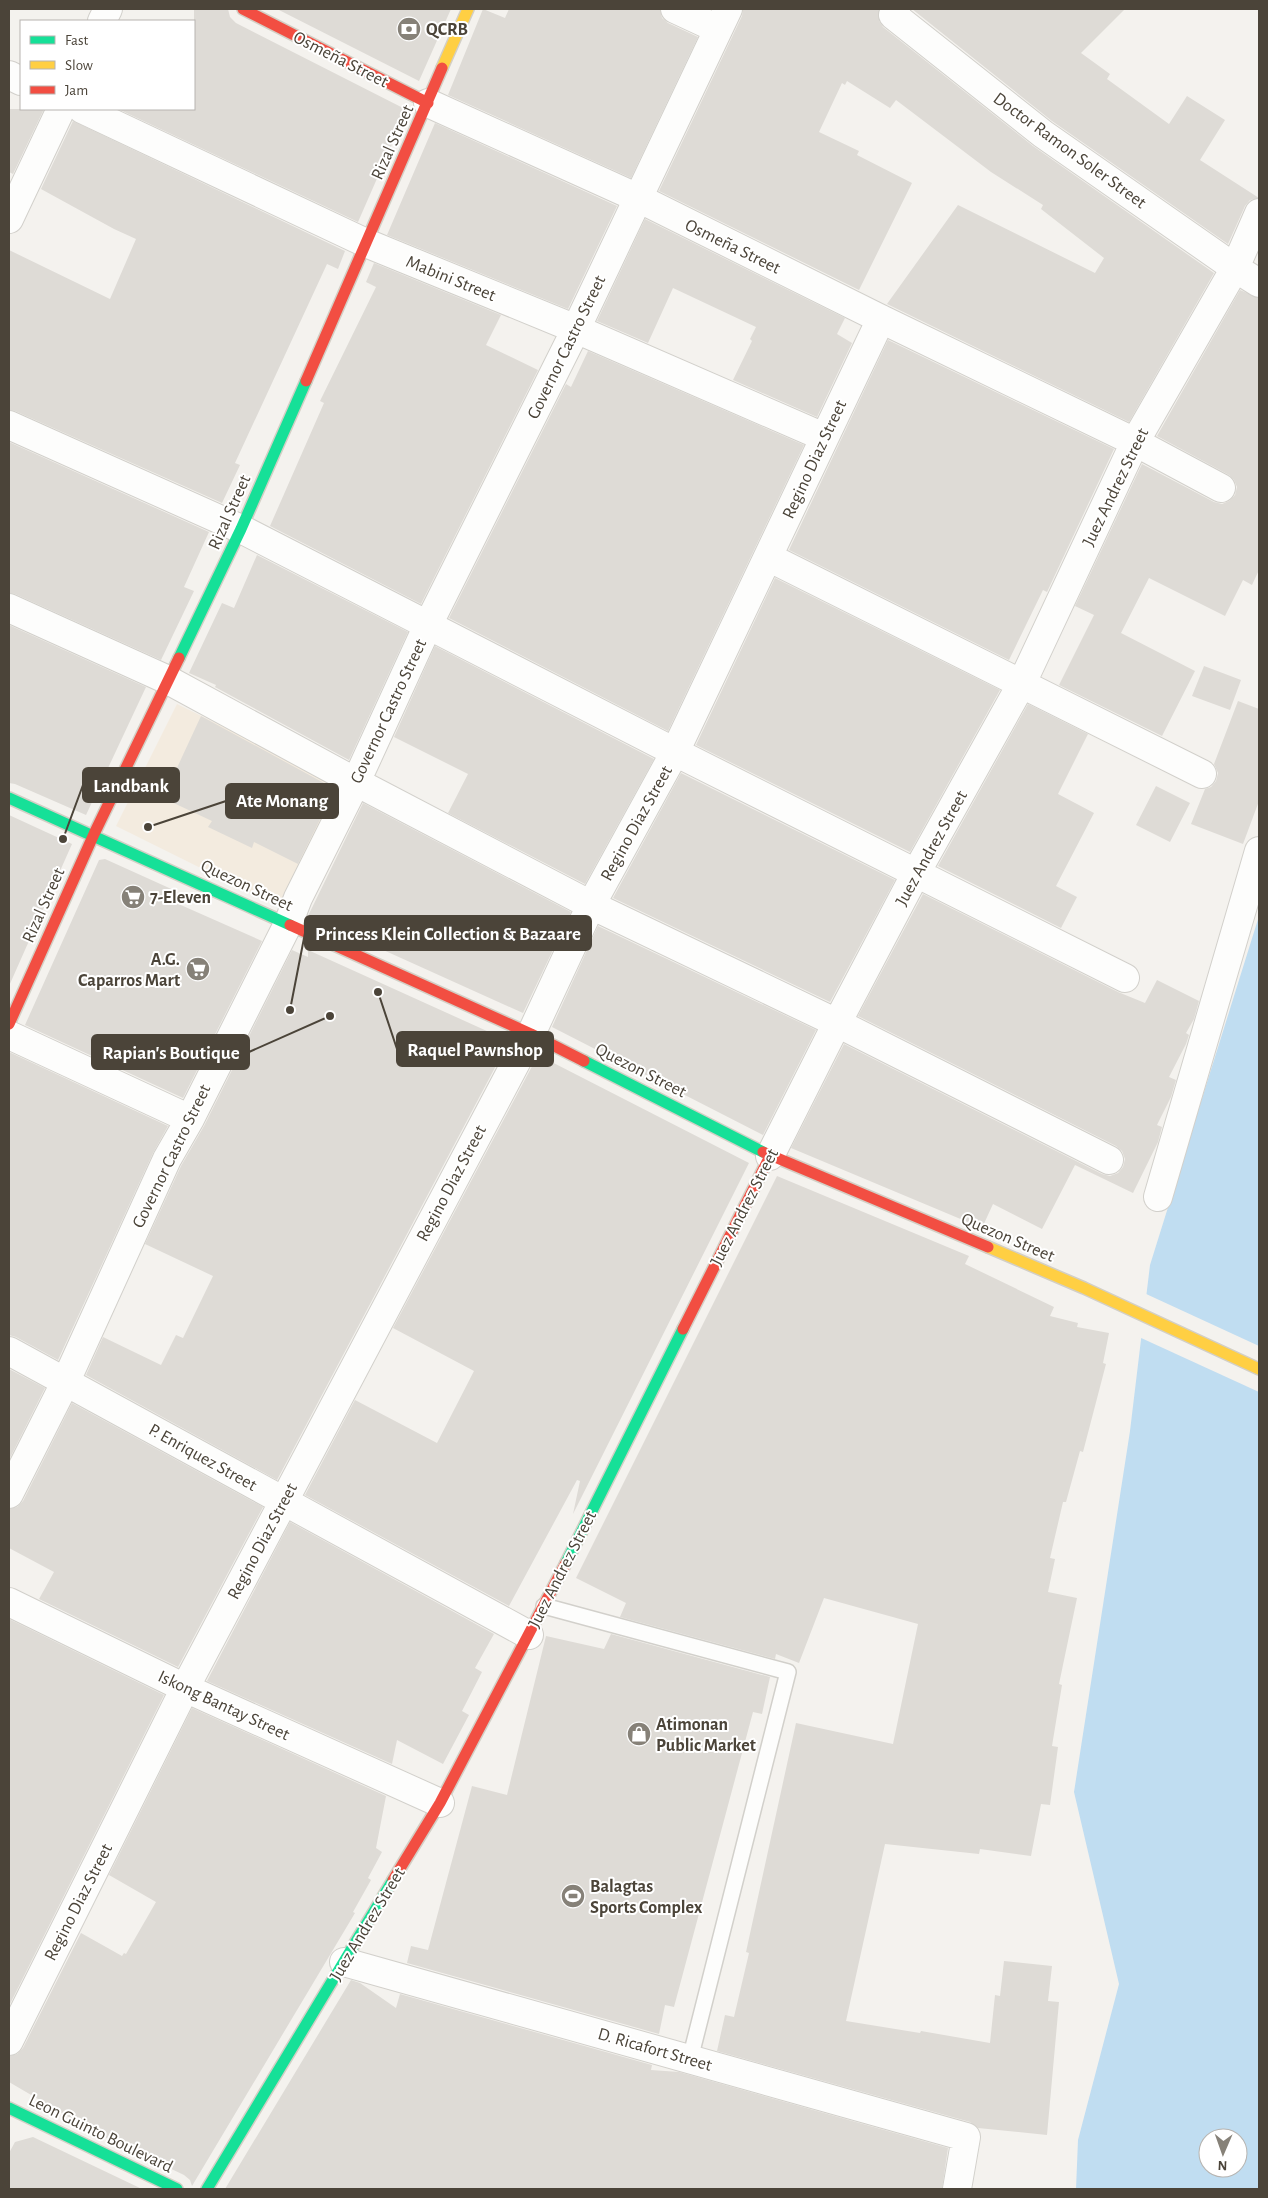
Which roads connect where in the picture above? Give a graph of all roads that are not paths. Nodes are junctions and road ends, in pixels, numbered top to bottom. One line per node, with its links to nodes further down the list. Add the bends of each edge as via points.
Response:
1 (243, 9): 6 (street, Osmeña Street)
2 (468, 9): 6 (street, Rizal Street)
3 (675, 9): 5 (street)
4 (896, 9): 13 (street, Doctor Ramon Soler Street, via 893,15 1043,134)
5 (723, 19): 9 (street, Governor Castro Street)
6 (428, 103): 9 (street, Osmeña Street); 12 (street, Rizal Street)
7 (60, 110): 11 (street)
8 (84, 110): 12 (street, Mabini Street)
9 (638, 198): 15 (street, Osmeña Street); 16 (street, Governor Castro Street)
10 (1259, 214): 13 (street, Juez Andrez Street)
11 (9, 218)
12 (366, 242): 16 (street, Mabini Street); 21 (street, Rizal Street)
13 (1235, 268): 14 (street, Doctor Ramon Soler Street); 19 (street, Juez Andrez Street)
14 (1259, 283)
15 (880, 319): 18 (street, Regino Diaz Street); 19 (street, Osmeña Street)
16 (576, 329): 18 (street, Mabini Street); 24 (street, Governor Castro Street)
17 (9, 425): 21 (street)
18 (824, 437): 22 (street, Regino Diaz Street)
19 (1135, 442): 20 (street, Osmeña Street); 26 (street, Juez Andrez Street)
20 (1221, 488)
21 (241, 529): 24 (street); 25 (street, Rizal Street)
22 (768, 557): 26 (street); 27 (street, Regino Diaz Street)
23 (9, 608): 25 (street)
24 (428, 625): 27 (street); 29 (street, Governor Castro Street)
25 (168, 680): 29 (street); 31 (street, Rizal Street)
26 (1022, 683): 28 (street); 33 (street, Juez Andrez Street)
27 (675, 752): 33 (street); 34 (street, Regino Diaz Street)
28 (1202, 774)
29 (356, 782): 34 (street); 35 (street, Governor Castro Street)
30 (9, 798): 31 (street, Quezon Street)
31 (94, 834): 35 (street, Quezon Street); 38 (street, Rizal Street)
32 (1259, 851): 44 (street)
33 (916, 873): 36 (street); 37 (street, Juez Andrez Street)
34 (591, 905): 37 (street); 39 (street, Regino Diaz Street)
35 (288, 924): 39 (street, Quezon Street); 41 (street, Governor Castro Street)
36 (1124, 978)
37 (837, 1023): 42 (street, Juez Andrez Street); 43 (street)
38 (9, 1024)
39 (531, 1034): 42 (street, Quezon Street); 49 (street, Regino Diaz Street)
40 (9, 1035): 41 (street)
41 (190, 1119): 47 (street, Governor Castro Street, via 167,1159)
42 (770, 1156): 46 (street, Quezon Street, via 1084,1288); 51 (street, Juez Andrez Street)
43 (1109, 1160)
44 (1158, 1197)
45 (9, 1351): 47 (street, P. Enriquez Street)
46 (1259, 1369)
47 (66, 1381): 48 (street, Governor Castro Street); 49 (street, P. Enriquez Street)
48 (9, 1494)
49 (282, 1502): 52 (street, P. Enriquez Street); 53 (street, Regino Diaz Street)
50 (9, 1602): 53 (street, Iskong Bantay Street)
51 (544, 1606): 52 (street, Juez Andrez Street); 57 (lane, via 788,1672)
52 (529, 1635): 54 (street, Juez Andrez Street)
53 (185, 1688): 54 (street, Iskong Bantay Street); 56 (street, Regino Diaz Street)
54 (440, 1803): 55 (street, Juez Andrez Street)
55 (344, 1962): 57 (street, D. Ricafort Street); 60 (street, Juez Andrez Street)
56 (9, 2040)
57 (690, 2059): 61 (street, D. Ricafort Street, via 966,2136)
58 (10, 2113): 59 (street, Leon Guinto Boulevard)
59 (177, 2189)
60 (207, 2189)
61 (957, 2189)

